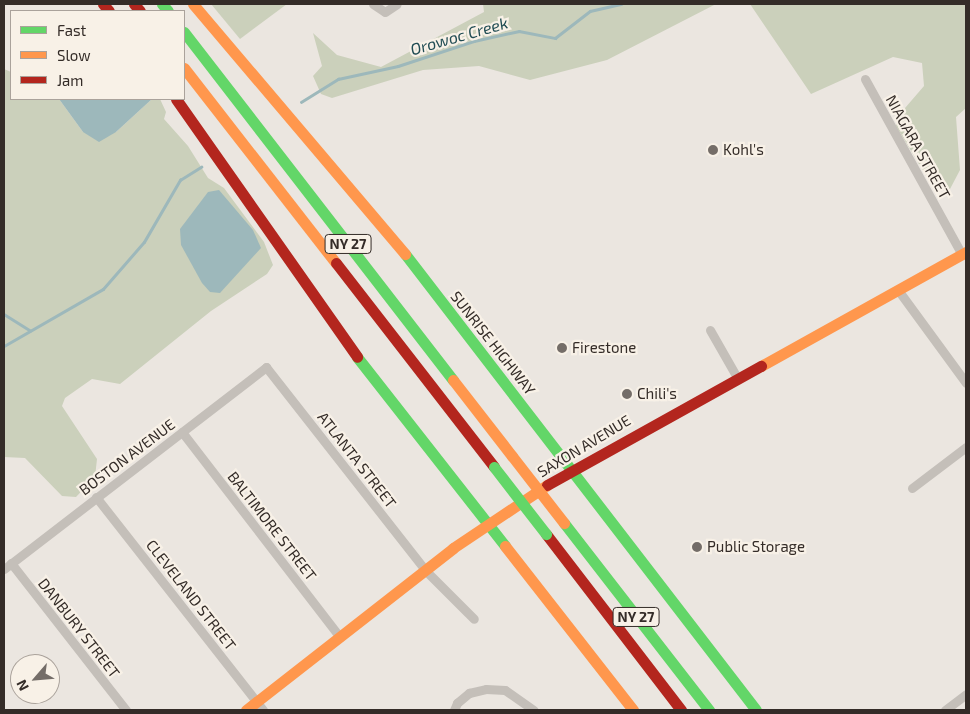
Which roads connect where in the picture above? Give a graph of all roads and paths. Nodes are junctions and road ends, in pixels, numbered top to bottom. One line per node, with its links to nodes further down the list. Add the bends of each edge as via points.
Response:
1 (193, 4): 16 (main road, SUNRISE HIGHWAY, via 398,246)
2 (373, 4): 3 (street, via 385,12)
3 (397, 4)
4 (185, 33): 32 (main road, NY 27, bridge)
5 (185, 69): 31 (main road, NY 27, bridge)
6 (865, 79): 8 (street, NIAGARA STREET)
7 (177, 100): 19 (main road, via 322,310)
8 (964, 254): 9 (main road, SAXON AVENUE)
9 (898, 290): 12 (main road, SAXON AVENUE); 13 (street)
10 (710, 330): 12 (street)
11 (266, 367): 14 (street, BOSTON AVENUE); 21 (street, ATLANTA STREET)
12 (738, 379): 16 (main road, SAXON AVENUE)
13 (966, 383)
14 (182, 432): 18 (street, BOSTON AVENUE); 23 (street, BALTIMORE STREET)
15 (966, 447): 17 (street)
16 (571, 470): 19 (main road, SAXON AVENUE); 33 (main road, SUNRISE HIGHWAY)
17 (912, 488)
18 (96, 497): 20 (street, BOSTON AVENUE); 25 (street, CLEVELAND STREET)
19 (486, 524): 21 (main road, SAXON AVENUE); 30 (main road)
20 (8, 566): 26 (street, DANBURY STREET)
21 (426, 570): 22 (street, ATLANTA STREET); 23 (main road, SAXON AVENUE)
22 (474, 619)
23 (340, 637): 25 (main road, SAXON AVENUE)
24 (966, 694): 34 (street)
25 (260, 706): 27 (main road, SAXON AVENUE)
26 (126, 710)
27 (246, 710)
28 (454, 710): 29 (street, via 469,693 486,689 505,690)
29 (534, 710)
30 (633, 710)
31 (681, 710)
32 (709, 710)
33 (756, 710)
34 (945, 710)

